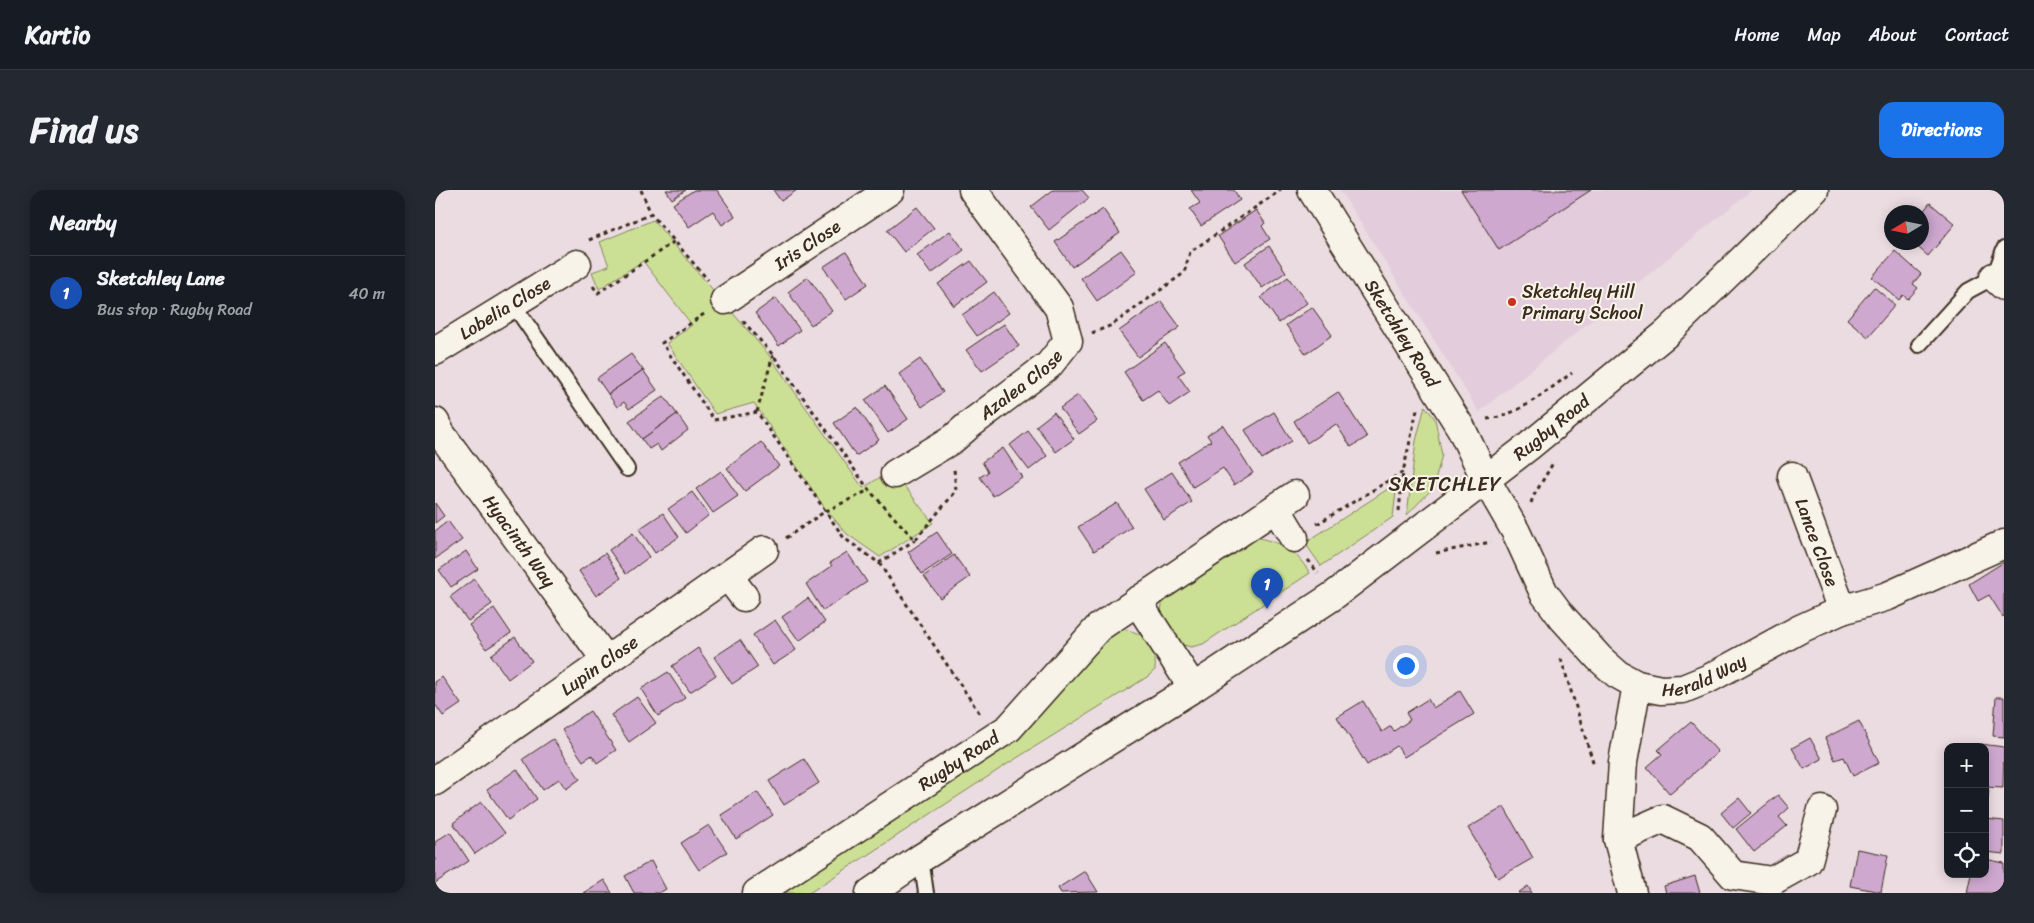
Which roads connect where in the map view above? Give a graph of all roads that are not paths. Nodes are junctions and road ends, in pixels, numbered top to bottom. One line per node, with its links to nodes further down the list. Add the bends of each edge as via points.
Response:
1 (890, 190): 8 (street, Iris Close)
2 (973, 190): 14 (street, Azalea Close, via 1059,308 1068,341 1049,365 953,439)
3 (1312, 190): 16 (street, Sketchley Road, via 1461,428)
4 (1814, 190): 16 (street, Rugby Road, via 1667,333)
5 (2004, 249): 7 (lane)
6 (577, 264): 9 (street, Lobelia Close)
7 (1999, 282): 10 (lane, via 1968,291)
8 (725, 300)
9 (513, 304): 11 (street, Lobelia Close); 13 (lane)
10 (1919, 345)
11 (435, 351)
12 (435, 422): 24 (street, Hyacinth Way)
13 (627, 469)
14 (895, 474)
15 (1792, 476): 23 (street, Lance Close)
16 (1486, 480): 25 (street, Herald Way, via 1516,532 1544,593 1599,658 1617,674); 26 (street, Rugby Road, via 1333,596)
17 (1294, 538): 22 (street, Rugby Road, via 1285,502)
18 (2004, 544): 23 (street, Herald Way, via 1888,596)
19 (764, 550): 20 (street, Lupin Close)
20 (728, 576): 21 (street); 24 (street, Lupin Close)
21 (744, 598)
22 (1137, 601): 26 (street); 31 (street, Rugby Road, via 1098,628 1009,728)
23 (1842, 610): 25 (street, Herald Way, via 1766,646 1710,678 1683,688 1661,690)
24 (606, 660): 27 (street, Lupin Close)
25 (1637, 684): 29 (street, via 1623,762)
26 (1193, 688): 30 (street, Rugby Road)
27 (435, 781)
28 (1822, 810): 29 (street, via 1808,862 1772,881 1733,875 1700,837 1663,819)
29 (1617, 839): 34 (street)
30 (921, 858): 32 (street, Rugby Road); 33 (lane)
31 (757, 893)
32 (870, 893)
33 (926, 893)
34 (1633, 893)

